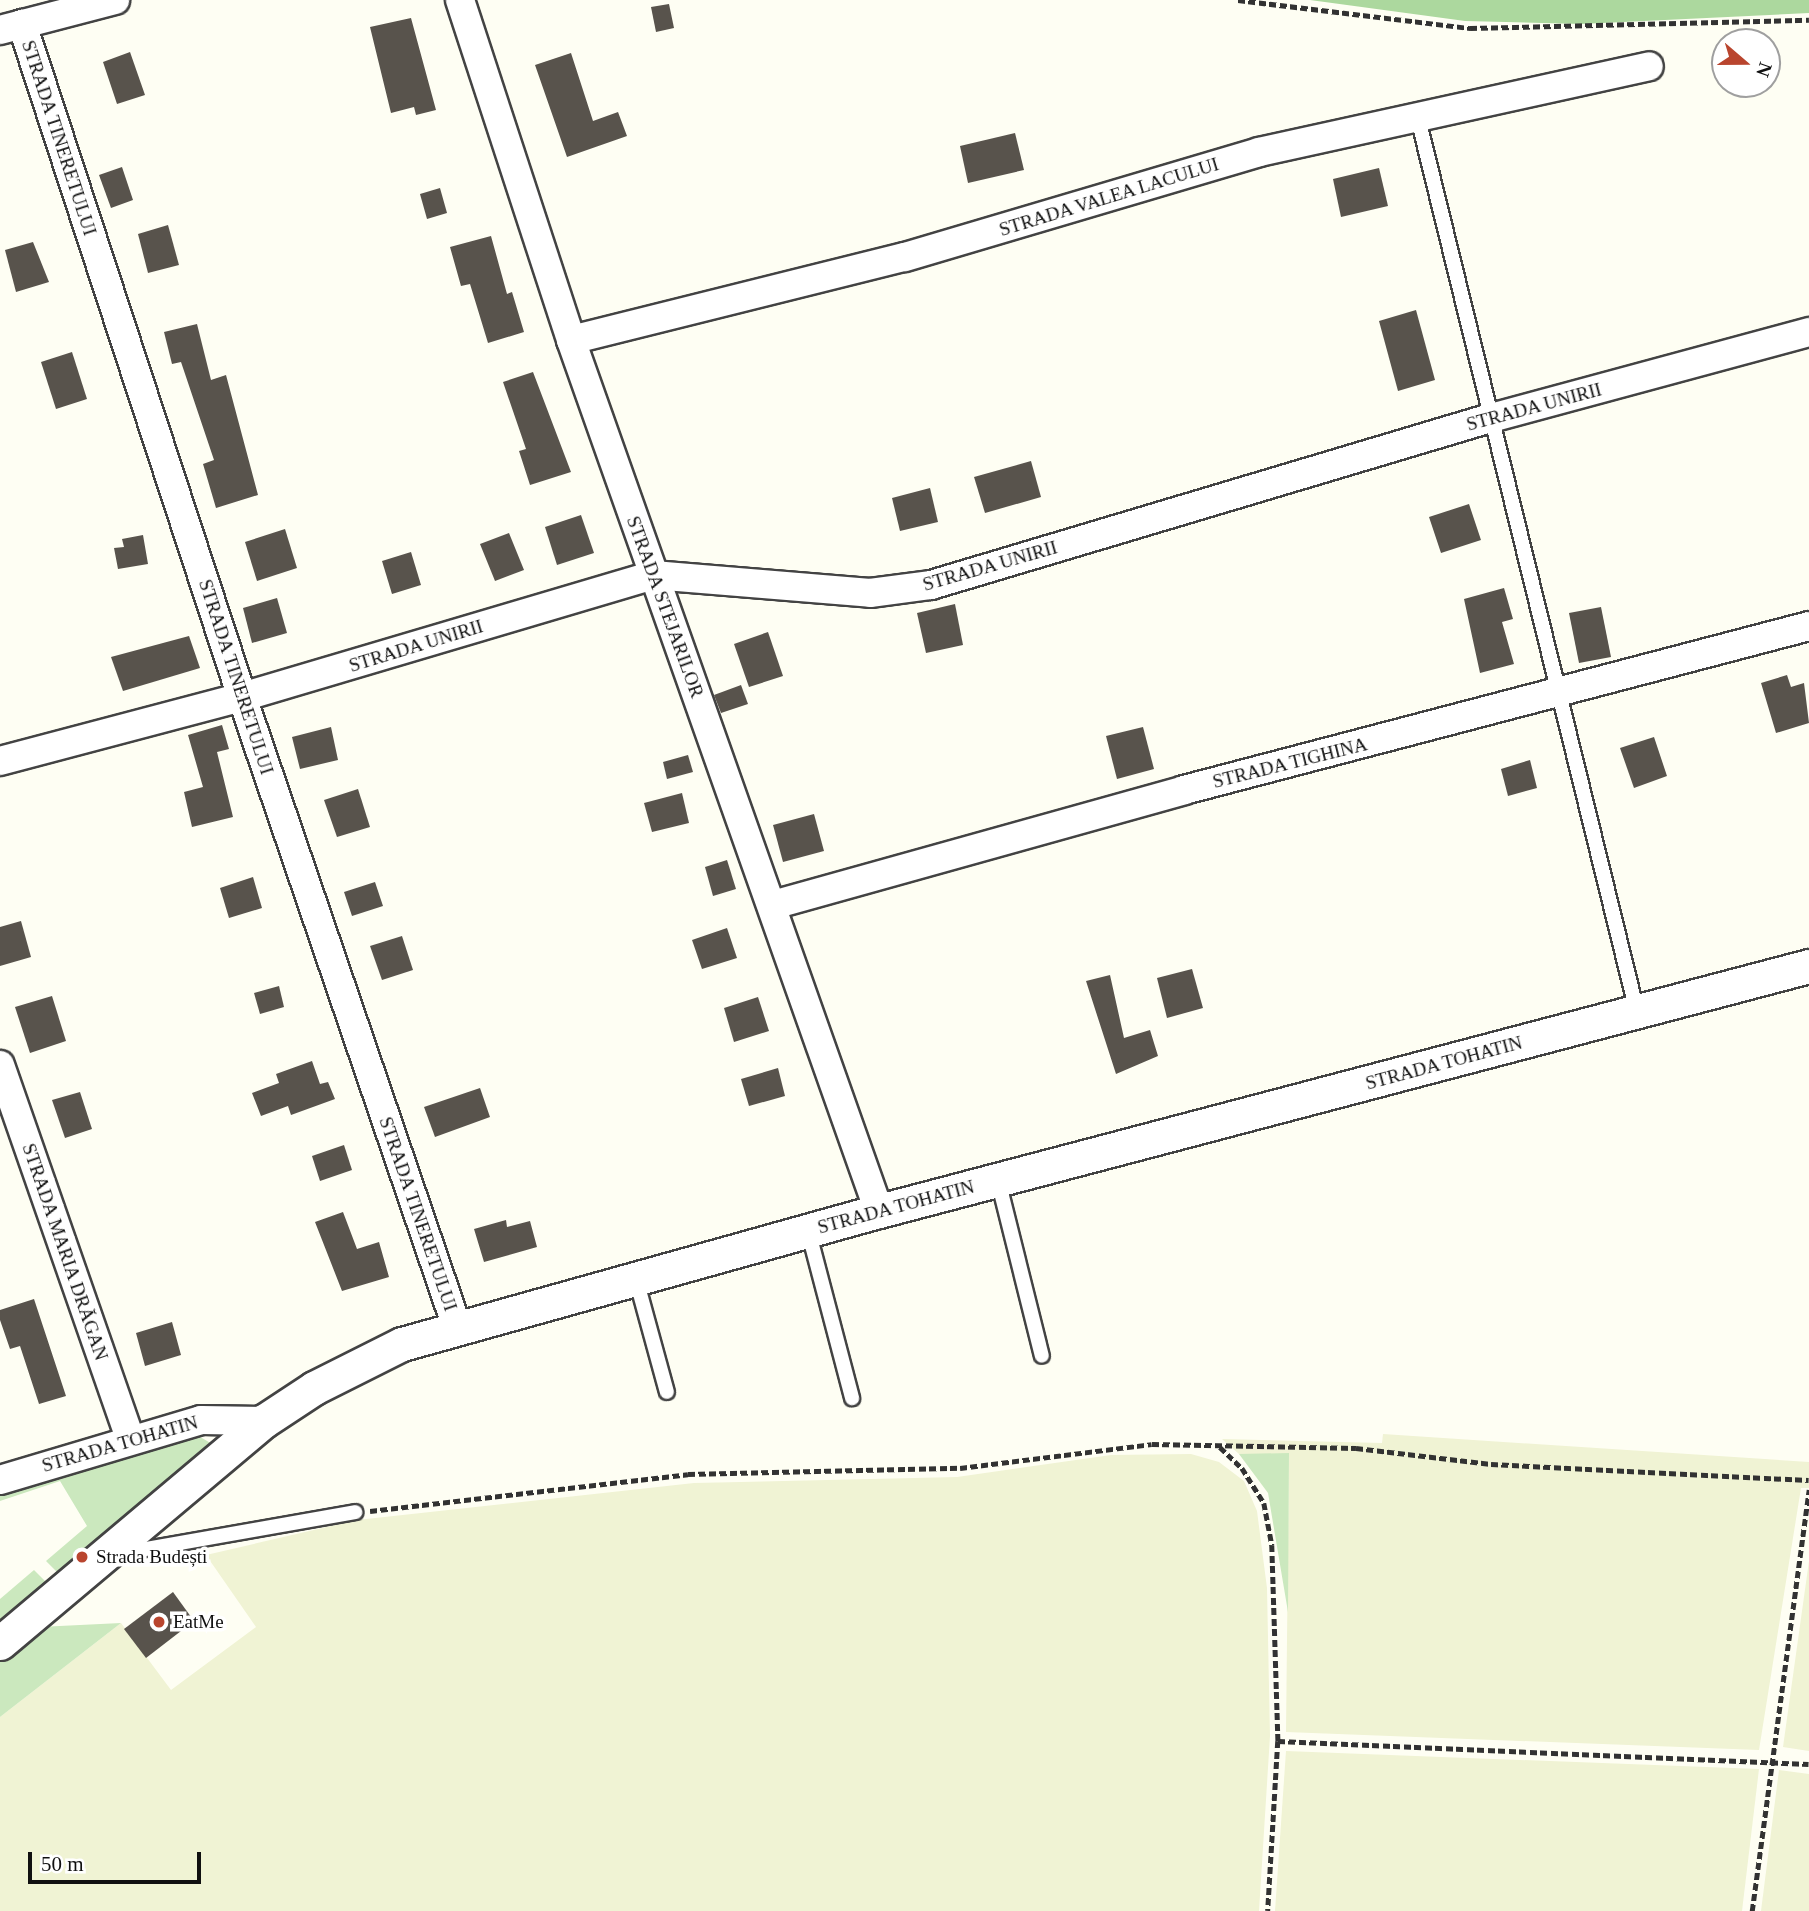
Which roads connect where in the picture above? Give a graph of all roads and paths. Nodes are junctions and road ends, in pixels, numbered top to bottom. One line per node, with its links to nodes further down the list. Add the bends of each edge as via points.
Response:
1 (115, 0): 5 (street)
2 (460, 0): 9 (street, STRADA STEJARILOR)
3 (1238, 0): 4 (path, via 1470,28)
4 (1809, 20)
5 (11, 27): 14 (street, STRADA TINERETULUI)
6 (1649, 66): 7 (street, STRADA VALEA LACULUI)
7 (1417, 113): 9 (street, STRADA VALEA LACULUI, via 1259,152 905,257); 10 (lane)
8 (1809, 332): 10 (street, STRADA UNIRII)
9 (571, 340): 11 (street, STRADA STEJARILOR)
10 (1487, 419): 11 (street, STRADA UNIRII, via 931,584 870,593); 13 (lane)
11 (653, 575): 14 (street, STRADA UNIRII); 16 (street, STRADA STEJARILOR)
12 (1809, 625): 13 (street, STRADA TIGHINA)
13 (1558, 694): 16 (street, STRADA TIGHINA, via 1184,790); 18 (lane)
14 (242, 697): 15 (street, STRADA UNIRII); 24 (street, STRADA TINERETULUI)
15 (0, 761)
16 (773, 905): 21 (street, STRADA STEJARILOR)
17 (1809, 966): 18 (street, STRADA TOHATIN)
18 (1637, 1012): 20 (street, STRADA TOHATIN)
19 (0, 1065): 29 (street, STRADA MARIA DRĂGAN)
20 (998, 1180): 21 (street, STRADA TOHATIN); 25 (lane)
21 (879, 1211): 22 (street, STRADA TOHATIN)
22 (808, 1230): 23 (street, STRADA TOHATIN); 27 (lane)
23 (636, 1278): 24 (street, STRADA TOHATIN); 26 (lane)
24 (457, 1327): 28 (street, STRADA TOHATIN, via 359,1363)
25 (1042, 1356)
26 (667, 1392)
27 (852, 1398)
28 (264, 1421): 29 (street, STRADA TOHATIN, via 201,1420); 35 (street)
29 (130, 1438): 31 (street, STRADA TOHATIN)
30 (1219, 1446): 32 (path, via 1356,1448 1492,1464); 34 (path, via 1152,1444 960,1468 688,1475); 37 (path, via 1242,1468 1264,1503 1276,1601)
31 (0, 1480)
32 (1809, 1480)
33 (1809, 1490): 38 (path)
34 (355, 1512): 35 (lane)
35 (105, 1556): 36 (street)
36 (0, 1643)
37 (1278, 1741): 38 (path); 40 (path)
38 (1770, 1759): 39 (path); 41 (path)
39 (1809, 1765)
40 (1268, 1911)
41 (1752, 1911)

